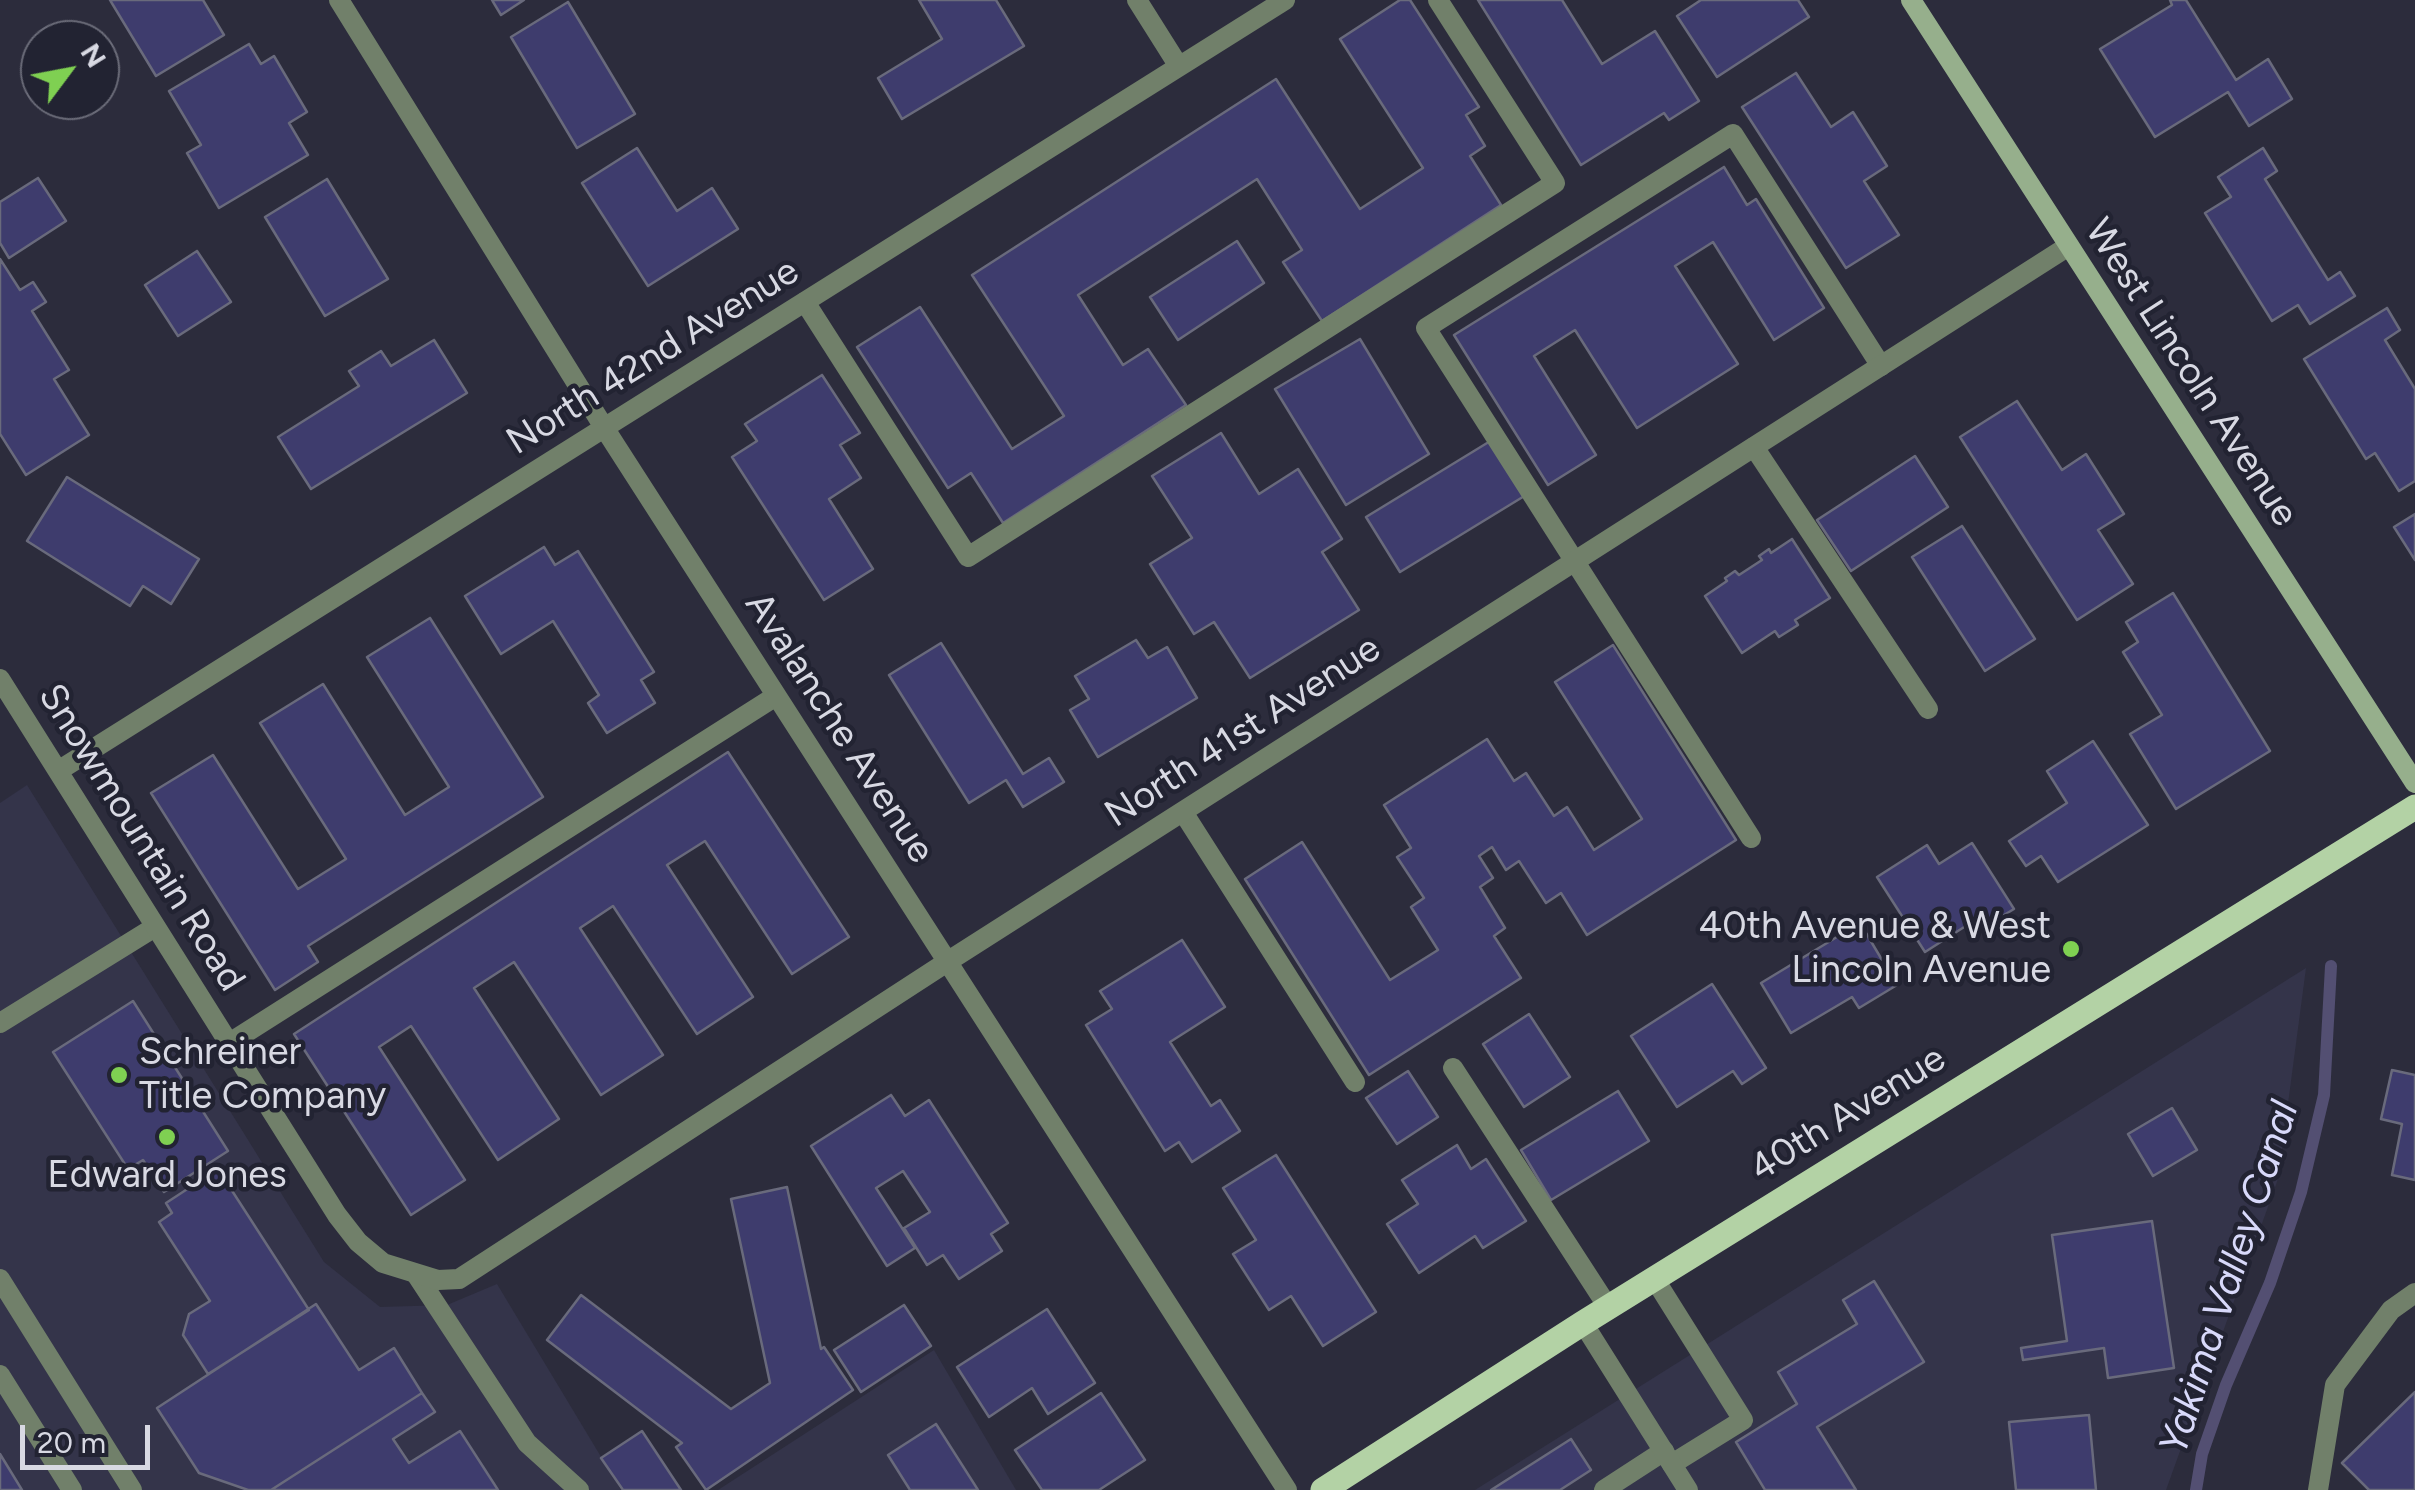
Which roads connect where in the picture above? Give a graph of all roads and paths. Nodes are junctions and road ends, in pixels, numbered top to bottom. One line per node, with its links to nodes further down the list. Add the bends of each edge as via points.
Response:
1 (340, 0): 10 (street, Avalanche Avenue)
2 (1137, 0): 6 (street)
3 (1285, 0): 6 (street, North 42nd Avenue)
4 (1438, 0): 8 (street, via 1555,183 968,556)
5 (1911, 0): 7 (street, West Lincoln Avenue)
6 (1178, 65): 8 (street, North 42nd Avenue)
7 (2067, 247): 9 (street, North 41st Avenue); 17 (street, West Lincoln Avenue)
8 (805, 302): 10 (street, North 42nd Avenue)
9 (1880, 366): 11 (street, North 41st Avenue); 12 (street, via 1734,134 1426,328)
10 (606, 429): 14 (street, Avalanche Avenue); 16 (street, North 42nd Avenue)
11 (1754, 447): 12 (street, North 41st Avenue); 15 (street)
12 (1573, 562): 19 (street, North 41st Avenue); 20 (street)
13 (0, 679): 16 (street, Snowmountain Road)
14 (776, 696): 22 (street, Avalanche Avenue); 24 (street)
15 (1928, 709)
16 (58, 771): 21 (street, Snowmountain Road)
17 (2415, 783)
18 (2415, 807): 29 (main road, 40th Avenue)
19 (1183, 812): 22 (street, North 41st Avenue); 26 (street)
20 (1751, 838)
21 (155, 927): 23 (street); 24 (street, Snowmountain Road)
22 (947, 962): 28 (street, North 41st Avenue); 39 (street, Avalanche Avenue)
23 (0, 1022)
24 (228, 1044): 27 (street, Snowmountain Road, via 348,1228 383,1263)
25 (1453, 1068): 32 (street)
26 (1355, 1082)
27 (416, 1274): 28 (street, Snowmountain Road); 38 (street, via 527,1443)
28 (459, 1278)
29 (1654, 1278): 32 (main road, 40th Avenue); 35 (street, via 1742,1420)
30 (0, 1279): 37 (street)
31 (2415, 1294): 43 (street, via 2391,1310 2335,1386)
32 (1608, 1307): 33 (main road, 40th Avenue)
33 (1583, 1322): 35 (street); 40 (main road, 40th Avenue)
34 (0, 1375): 36 (street)
35 (1668, 1458): 41 (street); 42 (street)
36 (72, 1490)
37 (132, 1490)
38 (579, 1490)
39 (1287, 1490)
40 (1323, 1490)
41 (1604, 1490)
42 (1688, 1490)
43 (2318, 1490)

